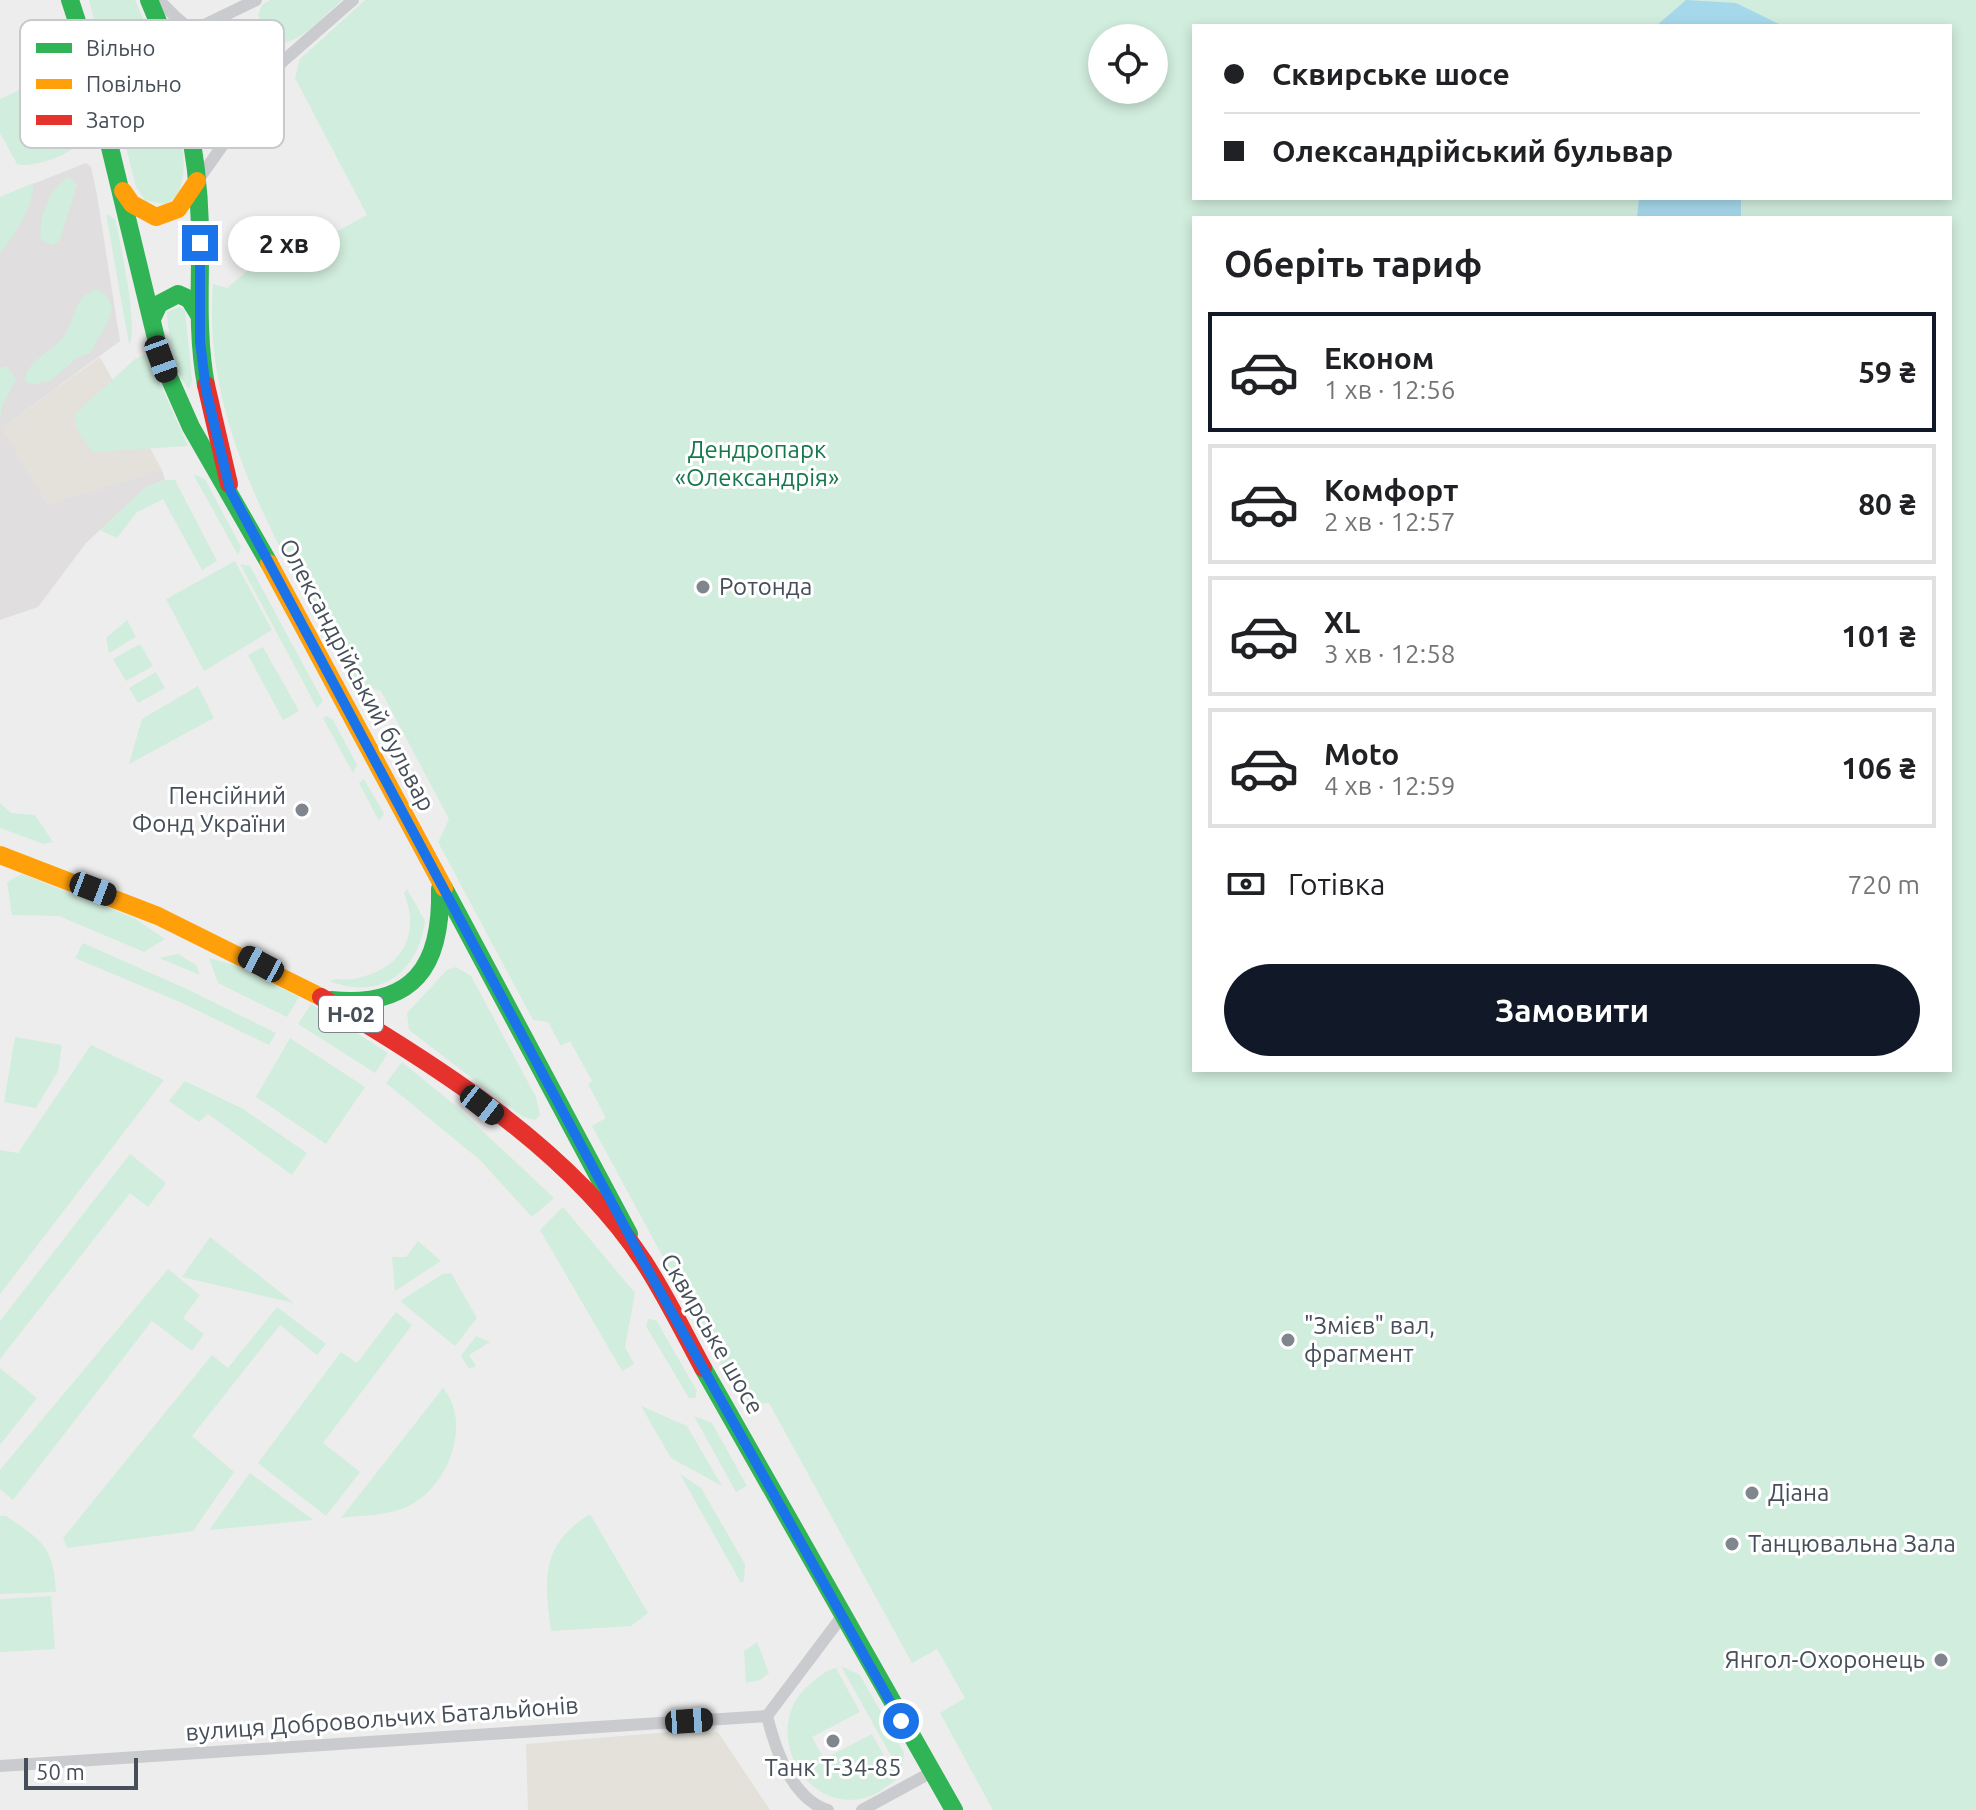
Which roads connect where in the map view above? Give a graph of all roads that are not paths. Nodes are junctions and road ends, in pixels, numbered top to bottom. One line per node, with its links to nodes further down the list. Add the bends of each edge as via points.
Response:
1 (149, 0): 5 (main road, Олександрійський бульвар)
2 (159, 0): 6 (street)
3 (256, 0): 7 (street)
4 (353, 0): 8 (street)
5 (157, 20)
6 (180, 20)
7 (215, 20)
8 (284, 60)
9 (111, 148): 13 (main road, Олександрійський бульвар)
10 (192, 148): 12 (main road, Олександрійський бульвар)
11 (221, 148): 12 (street)
12 (198, 180): 13 (main road, via 178,209 156,217 132,204); 14 (main road, Олександрійський бульвар)
13 (121, 189): 15 (main road, Олександрійський бульвар)
14 (199, 315): 15 (main road, via 189,299 178,294 159,304); 16 (main road, Олександрійський бульвар, via 206,390)
15 (152, 319): 16 (main road, Олександрійський бульвар, via 177,401)
16 (230, 490): 18 (main road, Олександрійський бульвар)
17 (0, 855): 19 (main road, Сквирське шосе / Н-02, via 173,921)
18 (440, 882): 19 (main road, Олександрійський бульвар, via 439,943 418,977 405,990 372,1004); 20 (main road, Олександрійський бульвар)
19 (325, 998): 20 (main road, Сквирське шосе / Н-02, via 402,1045 547,1155 588,1193)
20 (643, 1261): 21 (main road, Сквирське шосе / Н-02)
21 (843, 1615): 22 (street); 24 (main road, Сквирське шосе / Н-02)
22 (767, 1716): 23 (street, вулиця Добровольчих Батальйонів); 25 (street, via 775,1749 799,1788)
23 (0, 1766)
24 (930, 1773): 26 (street); 27 (main road, Сквирське шосе / Н-02)
25 (828, 1810)
26 (862, 1810)
27 (954, 1810)

